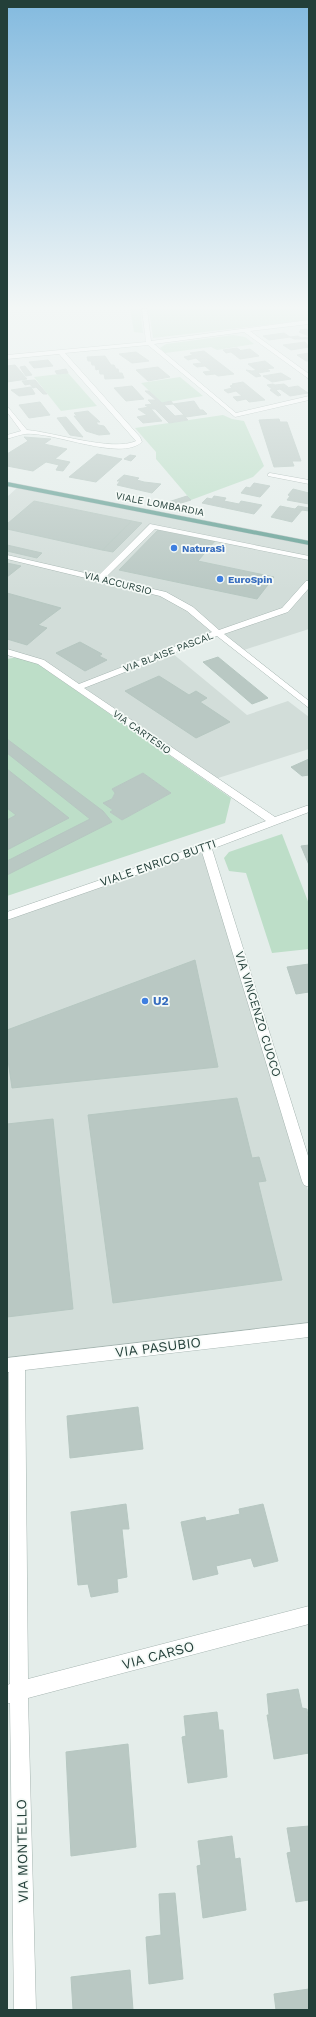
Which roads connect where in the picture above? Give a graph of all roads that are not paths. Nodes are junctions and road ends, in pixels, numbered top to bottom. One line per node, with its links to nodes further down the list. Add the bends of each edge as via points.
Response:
1 (106, 403): 5 (street, via 139,440 134,446 114,447)
2 (220, 403): 3 (street, via 234,415)
3 (286, 403)
4 (7, 408): 5 (street)
5 (25, 432): 6 (street)
6 (7, 437)
7 (270, 475): 8 (street)
8 (309, 482)
9 (7, 484): 10 (main road, VIALE LOMBARDIA)
10 (308, 543)
11 (7, 557): 13 (street, VIA ACCURSIO)
12 (309, 558): 13 (street, via 153,526)
13 (101, 578): 15 (street, VIA ACCURSIO, via 163,594 190,609)
14 (309, 583): 15 (street, via 285,610)
15 (218, 633): 17 (street, VIA BLAISE PASCAL); 18 (street, VIA BLAISE PASCAL)
16 (7, 652): 17 (street, VIA CARTESIO, via 41,662)
17 (78, 687): 20 (street, VIA CARTESIO)
18 (309, 705)
19 (309, 808): 20 (street, VIALE ENRICO BUTTI)
20 (273, 821): 21 (street, VIALE ENRICO BUTTI)
21 (206, 847): 22 (street, VIALE ENRICO BUTTI); 23 (street, VIA VINCENZO CUOCO)
22 (7, 916)
23 (308, 1177)
24 (309, 1330): 25 (street, VIA PASUBIO)
25 (12, 1364): 27 (street, VIA MONTELLO)
26 (309, 1615): 27 (street, VIA CARSO)
27 (13, 1693): 28 (street, VIA MONTELLO)
28 (25, 2010)

